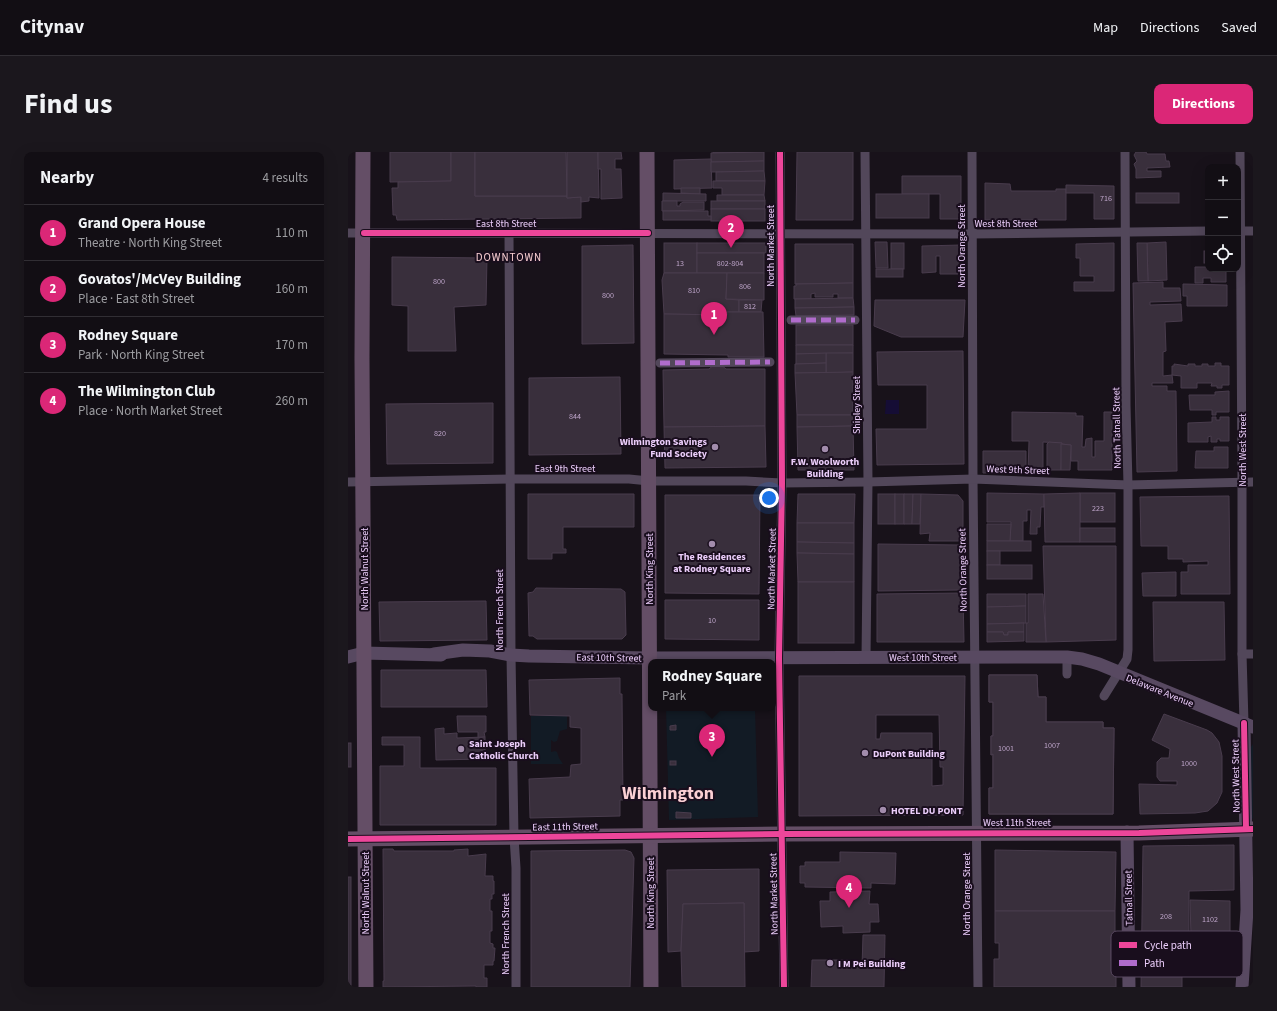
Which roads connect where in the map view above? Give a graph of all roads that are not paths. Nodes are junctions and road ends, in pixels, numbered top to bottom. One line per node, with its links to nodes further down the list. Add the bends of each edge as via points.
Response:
1 (363, 152): 14 (main road, North Walnut Street)
2 (647, 152): 16 (main road, North King Street)
3 (780, 152): 17 (street, North Market Street)
4 (866, 152): 18 (street, Shipley Street)
5 (972, 152): 19 (street, North Orange Street)
6 (1125, 152): 12 (street, North Tatnall Street)
7 (1240, 152): 8 (street, North West Street)
8 (1239, 200)
9 (1205, 231): 12 (street, West 8th Street)
10 (1241, 231): 11 (street)
11 (1253, 231)
12 (1126, 232): 19 (street, West 8th Street); 34 (street, North Tatnall Street)
13 (348, 233): 14 (street, East 8th Street)
14 (364, 233): 15 (street, East 8th Street); 28 (main road, North Walnut Street)
15 (509, 233): 16 (street, East 8th Street); 25 (street, North French Street)
16 (648, 233): 17 (street, East 8th Street); 29 (main road, North King Street)
17 (780, 234): 18 (street, West 8th Street); 33 (street, North Market Street)
18 (866, 234): 19 (street, West 8th Street); 30 (street, Shipley Street)
19 (972, 234): 26 (street, North Orange Street)
20 (1239, 236): 31 (street, North West Street)
21 (792, 320): 22 (street)
22 (855, 320)
23 (770, 362): 24 (street)
24 (660, 363)
25 (510, 479): 28 (street, East 9th Street); 29 (street, East 9th Street, via 629,479); 38 (street, North French Street)
26 (973, 479): 30 (street, West 9th Street); 34 (street, West 9th Street); 40 (street, North Orange Street)
27 (348, 482): 28 (street, East 9th Street)
28 (363, 482): 35 (main road, North Walnut Street)
29 (649, 482): 33 (street, East 9th Street); 42 (main road, North King Street)
30 (868, 482): 33 (street, West 9th Street); 44 (street, Shipley Street)
31 (1242, 482): 32 (street, West 9th Street); 34 (street, West 9th Street); 36 (street, North West Street)
32 (1253, 482)
33 (782, 483): 43 (street, North Market Street)
34 (1128, 484): 45 (street, North Tatnall Street, via 1128,650 1127,659)
35 (364, 653): 38 (main road, East 10th Street, via 434,654 491,660); 39 (main road, East 10th Street); 57 (main road, North Walnut Street)
36 (1242, 654): 37 (street); 49 (street, North West Street)
37 (1253, 654)
38 (511, 655): 42 (main road, East 10th Street); 55 (street, North French Street)
39 (348, 657)
40 (974, 657): 41 (main road, West 10th Street); 44 (main road, West 10th Street); 51 (street, North Orange Street)
41 (1067, 657): 45 (main road, Delaware Avenue, via 1093,662); 46 (street)
42 (650, 658): 43 (main road, East 10th Street)
43 (779, 658): 44 (main road, West 10th Street); 53 (street, North Market Street)
44 (866, 658)
45 (1118, 673): 47 (street, North Tatnall Street); 49 (main road, Delaware Avenue)
46 (1067, 674)
47 (1104, 696)
48 (650, 711): 54 (main road, North King Street)
49 (1249, 725): 50 (main road, North West Street)
50 (1249, 829): 52 (main road, West 11th Street); 59 (main road, North West Street, via 1248,910)
51 (977, 832): 52 (main road, West 11th Street); 53 (main road, West 11th Street); 66 (street, North Orange Street)
52 (1127, 832): 58 (main road, Tatnall Street)
53 (782, 834): 54 (main road, East 11th Street); 65 (street, North Market Street)
54 (650, 835): 55 (main road, East 11th Street); 64 (main road, North King Street)
55 (514, 837): 57 (main road, East 11th Street); 63 (street, North French Street)
56 (348, 839): 57 (main road, East 11th Street)
57 (365, 839): 62 (main road, North Walnut Street)
58 (1128, 931)
59 (1243, 974)
60 (1129, 977): 67 (main road, Tatnall Street)
61 (1243, 977): 68 (main road, North West Street)
62 (366, 987)
63 (516, 987)
64 (651, 987)
65 (784, 987)
66 (978, 987)
67 (1129, 987)
68 (1242, 987)

